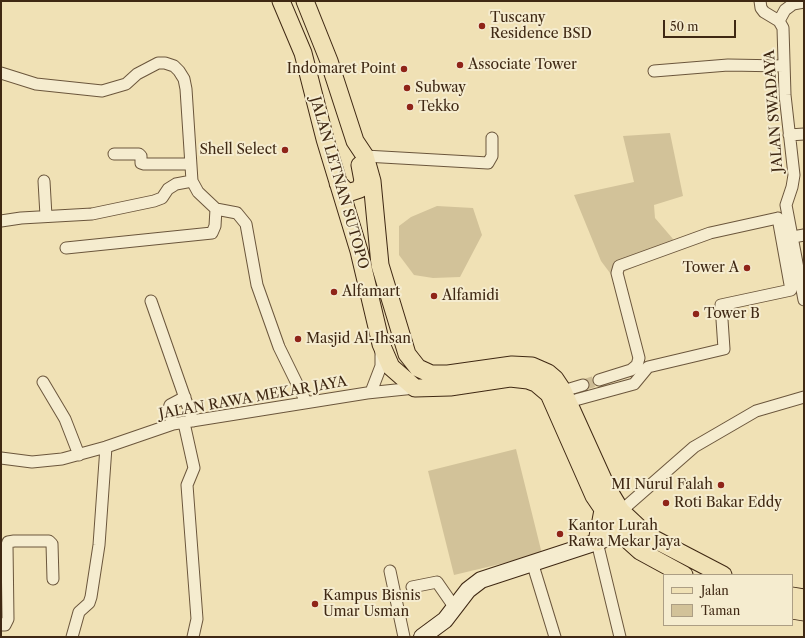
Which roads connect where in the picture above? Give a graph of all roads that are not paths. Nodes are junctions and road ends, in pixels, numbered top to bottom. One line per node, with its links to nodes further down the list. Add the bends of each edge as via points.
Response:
1 (281, 1): 18 (main road, JALAN LETNAN SUTOPO, via 303,53)
2 (305, 1): 12 (main road, JALAN LETNAN SUTOPO, via 329,61)
3 (760, 1): 5 (street, via 764,12)
4 (804, 2): 5 (street, via 793,4 785,10)
5 (779, 21): 6 (street, JALAN SWADAYA, via 783,28)
6 (784, 66): 7 (street, via 722,66); 10 (street, JALAN SWADAYA)
7 (654, 71)
8 (1, 73): 15 (street, via 36,84 102,91 126,84 158,63 174,66 184,79 186,89)
9 (804, 134): 10 (street)
10 (790, 135): 23 (street, JALAN SWADAYA, via 794,175 786,205)
11 (492, 138): 14 (street, via 492,156 488,162)
12 (355, 141): 14 (main road, JALAN LETNAN SUTOPO); 18 (main road, via 362,185 356,192 348,193)
13 (114, 154): 15 (street, via 138,154 141,156 141,163 144,164)
14 (364, 156): 34 (main road, JALAN LETNAN SUTOPO, via 372,181 380,265 407,354 418,368 431,374 448,374 512,365 532,366 555,379)
15 (190, 164): 17 (street)
16 (44, 181): 20 (street)
17 (192, 181): 19 (street, via 198,192); 20 (street, via 176,184 168,189 162,198 154,201 92,214)
18 (338, 183): 27 (main road, JALAN LETNAN SUTOPO, via 359,251)
19 (216, 209): 24 (street, via 212,233); 36 (street, via 237,213 246,224 257,285 279,347)
20 (46, 216): 21 (street)
21 (1, 221)
22 (804, 235): 23 (street)
23 (793, 237): 25 (street, JALAN SWADAYA)
24 (66, 248)
25 (804, 300)
26 (151, 301): 33 (street)
27 (381, 344): 31 (main road, JALAN LETNAN SUTOPO, via 390,367); 32 (street, via 380,366)
28 (599, 380): 34 (street, via 631,370 639,358 617,273 619,266 710,233 778,218 791,290 721,305 724,349 648,367 634,384)
29 (43, 382): 40 (street, via 58,405)
30 (583, 385): 34 (street)
31 (415, 388): 32 (street, JALAN RAWA MEKAR JAYA); 42 (main road, via 444,388 510,378 536,383 553,402 571,448)
32 (371, 392): 36 (street, JALAN RAWA MEKAR JAYA)
33 (185, 396): 37 (street); 38 (street, via 170,405 168,412)
34 (566, 396): 43 (main road, JALAN LETNAN SUTOPO, via 606,486)
35 (804, 398): 43 (street, via 756,411 694,447)
36 (306, 402): 37 (street, JALAN RAWA MEKAR JAYA)
37 (189, 422): 38 (street, JALAN RAWA MEKAR JAYA); 59 (street, via 194,468 187,485 197,619)
38 (173, 424): 39 (street, JALAN RAWA MEKAR JAYA)
39 (106, 447): 40 (street, JALAN RAWA MEKAR JAYA); 58 (street, via 98,545 90,603 79,612)
40 (79, 454): 41 (street, JALAN RAWA MEKAR JAYA, via 32,462)
41 (1, 458)
42 (603, 510): 44 (main road); 45 (main road)
43 (621, 511): 49 (main road, JALAN LETNAN SUTOPO, via 652,538)
44 (620, 533): 45 (street); 48 (main road, via 640,551)
45 (597, 542): 46 (street); 63 (street)
46 (532, 562): 54 (street, via 481,580 468,590); 62 (street)
47 (390, 571): 60 (street)
48 (682, 574)
49 (722, 574)
50 (53, 578): 57 (street, via 50,541 8,542 8,619 5,625)
51 (412, 587): 54 (street, via 437,582)
52 (793, 596): 53 (main road)
53 (804, 598)
54 (455, 608): 61 (street, via 434,630)
55 (793, 610): 56 (main road)
56 (804, 612)
57 (1, 625)
58 (72, 637)
59 (193, 637)
60 (404, 637)
61 (422, 637)
62 (555, 637)
63 (620, 637)

